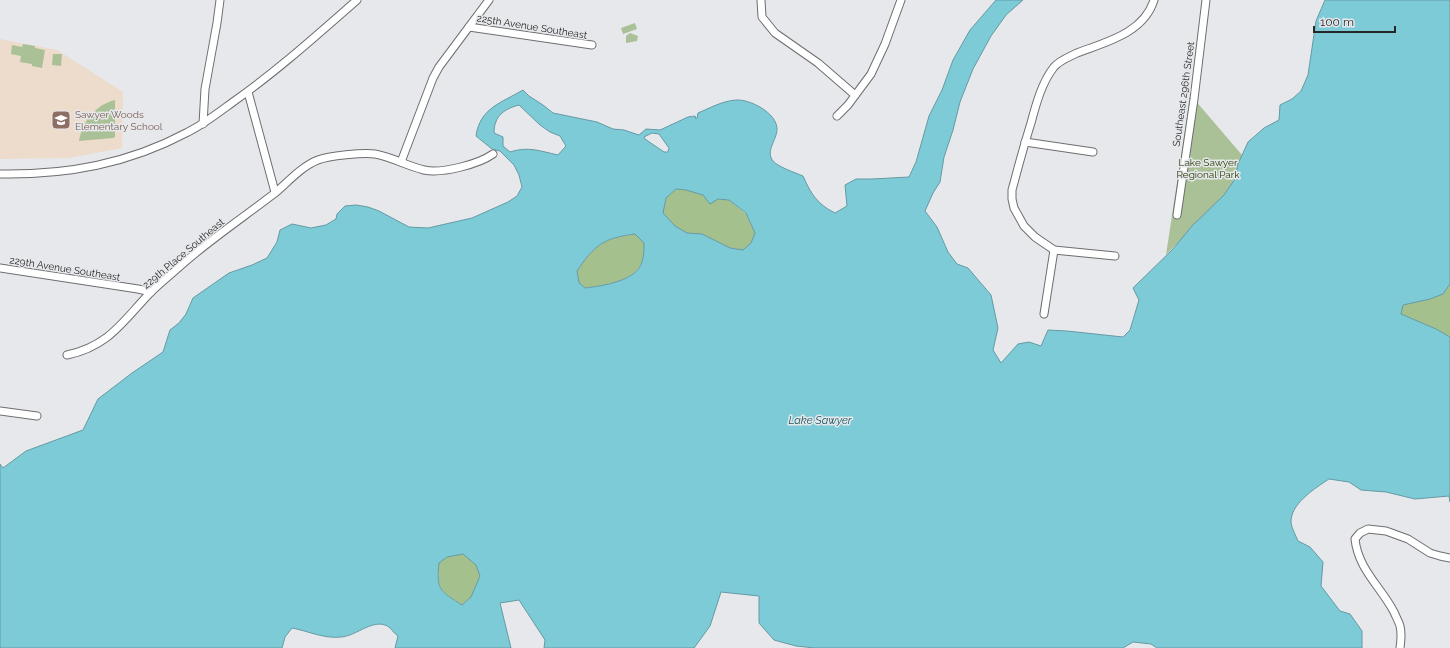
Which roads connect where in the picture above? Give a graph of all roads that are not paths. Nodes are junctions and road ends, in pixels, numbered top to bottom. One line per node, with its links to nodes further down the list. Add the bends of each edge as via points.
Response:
1 (220, 0): 13 (street, via 204,95)
2 (357, 0): 10 (street)
3 (489, 0): 8 (street)
4 (761, 0): 11 (street, via 762,17 775,33 818,62)
5 (901, 0): 11 (street, via 871,74)
6 (1154, 0): 14 (street, via 1145,18 1128,33 1063,59 1054,68 1038,100)
7 (1206, 0): 20 (street, Southeast 296th Street)
8 (469, 27): 9 (street, 225th Avenue Southeast); 17 (street, via 433,78)
9 (592, 45)
10 (248, 92): 13 (street); 19 (street)
11 (855, 95): 12 (street)
12 (837, 116)
13 (203, 124): 18 (street, via 163,144 107,164 62,172)
14 (1025, 142): 15 (street); 21 (street, via 1012,190 1014,208 1024,226)
15 (1093, 152)
16 (493, 154): 17 (street, 229th Place Southeast, via 476,163 450,169 427,170)
17 (401, 162): 19 (street, 229th Place Southeast, via 375,154 319,160)
18 (0, 174)
19 (275, 192): 24 (street, 229th Place Southeast, via 198,251)
20 (1177, 215)
21 (1054, 250): 22 (street); 25 (street)
22 (1115, 256)
23 (0, 268): 24 (street, 229th Avenue Southeast)
24 (151, 292): 26 (street, 229th Place Southeast, via 114,332 95,345)
25 (1044, 314)
26 (67, 355)
27 (0, 411): 28 (street)
28 (37, 416)
29 (1450, 558): 30 (street, via 1430,553 1408,539 1386,531 1368,529 1355,539 1362,564 1389,602 1400,625)
30 (1400, 648)

